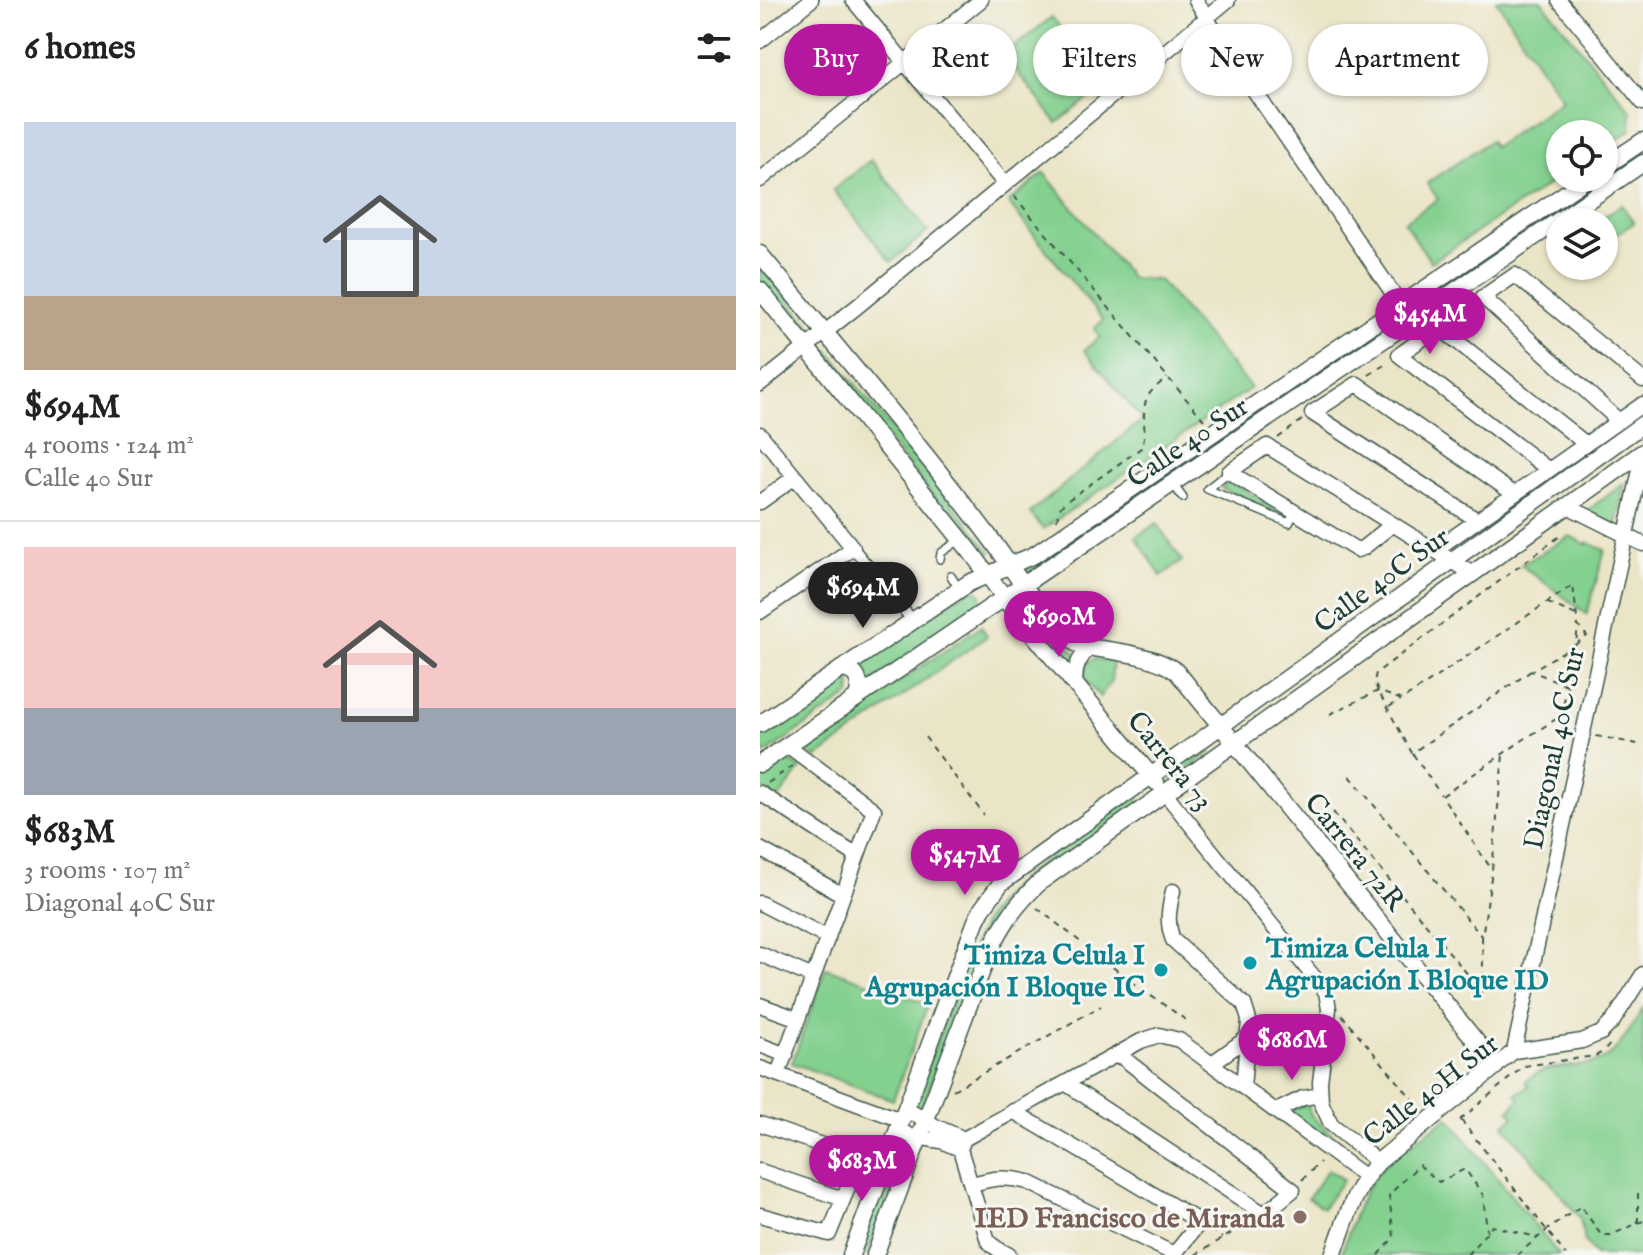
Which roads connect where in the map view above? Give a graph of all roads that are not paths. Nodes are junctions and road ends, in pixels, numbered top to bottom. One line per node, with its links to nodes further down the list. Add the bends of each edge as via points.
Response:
1 (811, 0): 9 (street)
2 (853, 0): 10 (street)
3 (981, 0): 8 (street)
4 (1196, 0): 7 (street)
5 (1228, 0): 7 (street)
6 (1559, 0): 13 (street)
7 (1206, 17): 18 (street); 22 (street)
8 (951, 24)
9 (760, 41)
10 (903, 61)
11 (903, 63): 17 (street)
12 (932, 96): 18 (street)
13 (1643, 103)
14 (1643, 141): 15 (street)
15 (1618, 158)
16 (1643, 163): 23 (street, Calle 40 Sur)
17 (760, 180)
18 (1005, 184): 24 (street)
19 (1567, 192): 22 (street, Calle 40 Sur)
20 (760, 254): 24 (street)
21 (760, 290): 25 (street, Carrera 73)
22 (1402, 304): 23 (street); 52 (street, Calle 40 Sur, via 1034,555)
23 (1414, 318): 37 (street, Calle 40 Sur)
24 (825, 333): 25 (street); 52 (street)
25 (806, 347): 27 (street); 46 (street, Carrera 73)
26 (1643, 380): 29 (street, via 1515,275 1483,297)
27 (760, 384)
28 (1643, 403): 29 (street, Calle 40C Sur); 30 (street)
29 (1619, 421): 32 (street, Calle 40C Sur)
30 (1640, 426): 51 (street, Calle 40C Sur)
31 (760, 434): 36 (street)
32 (1586, 444): 34 (street, Calle 40C Sur); 34 (street, via 1439,327 1399,355)
33 (1643, 454): 41 (street, Calle 40C Sur); 45 (street, Diagonal 40C Sur)
34 (1549, 470): 38 (street, Calle 40C Sur)
35 (1229, 472): 42 (street); 42 (lane, via 1207,489 1289,523); 44 (street, Calle 40 Sur, via 1267,446)
36 (795, 477): 40 (street); 48 (street)
37 (1172, 483): 39 (lane); 55 (street, Calle 40 Sur)
38 (1514, 494): 43 (street, Calle 40C Sur); 43 (street, via 1357,384 1312,413)
39 (1183, 498)
40 (760, 502)
41 (1567, 506): 45 (street); 53 (street, Calle 40C Sur)
42 (1295, 512): 44 (street, via 1357,550)
43 (1477, 520): 49 (street, Calle 40C Sur)
44 (1393, 524): 49 (street)
45 (1626, 535): 47 (street); 84 (street, Diagonal 40C Sur)
46 (961, 539): 50 (lane); 54 (street, Carrera 73)
47 (1643, 544)
48 (853, 548): 57 (street); 58 (street)
49 (1435, 550): 51 (street)
50 (940, 559)
51 (1451, 560): 53 (street); 64 (street, Calle 40C Sur)
52 (1010, 565): 54 (street, Calle 40 Sur); 55 (street)
53 (1473, 574): 65 (street, Calle 40C Sur)
54 (988, 575): 56 (street, Carrera 73); 58 (street, Calle 40 Sur, via 955,583)
55 (1023, 584): 56 (street, Calle 40 Sur); 59 (street, via 1067,637)
56 (1004, 597): 61 (street, Carrera 73); 62 (street, Calle 40 Sur)
57 (760, 612)
58 (913, 621): 60 (street, Calle 40 Sur)
59 (1090, 648): 61 (street, via 1077,663); 64 (street, via 1168,664)
60 (841, 669): 62 (street, via 857,677); 63 (street, Calle 40 Sur)
61 (1076, 686): 68 (street, Carrera 73)
62 (857, 697): 66 (street, Calle 40 Sur)
63 (760, 724)
64 (1222, 725): 65 (street); 68 (street, Calle 40C Sur)
65 (1236, 742): 70 (street, Calle 40C Sur); 88 (street, Carrera 72R)
66 (787, 745): 67 (street, Calle 40 Sur); 72 (street, via 874,810)
67 (760, 764)
68 (1151, 776): 70 (street, Carrera 73); 97 (street, via 1013,873 991,895 976,921)
69 (760, 790): 72 (street)
70 (1165, 793): 93 (street, Carrera 73, via 1329,999); 96 (street, via 1040,882 1015,906 996,937)
71 (760, 849): 74 (street)
72 (857, 856): 74 (street)
73 (1173, 891): 82 (street, via 1168,917 1173,940 1244,1004)
74 (843, 895): 76 (street)
75 (760, 903): 76 (street)
76 (828, 938): 79 (street)
77 (760, 954): 79 (street)
78 (1643, 974): 84 (street, Calle 40H Sur, via 1601,1033)
79 (813, 977): 81 (street)
80 (760, 1005): 81 (street)
81 (798, 1019): 86 (street)
82 (1247, 1038): 87 (street); 92 (street)
83 (760, 1045): 86 (street)
84 (1514, 1051): 88 (street, Calle 40H Sur)
85 (1118, 1054): 87 (street, via 1159,1035 1179,1040); 91 (street); 91 (street, via 1293,1190 1264,1214)
86 (786, 1055): 90 (street)
87 (1211, 1064): 92 (street)
88 (1496, 1066): 101 (street, Calle 40H Sur)
89 (760, 1068): 90 (street)
90 (778, 1074): 97 (street)
91 (1065, 1083): 94 (street)
92 (1243, 1087): 95 (street)
93 (1320, 1095): 95 (street); 101 (street, via 1331,1124)
94 (1013, 1111): 100 (street); 104 (street, via 1200,1222 1176,1252 1170,1252 1028,1182 996,1177)
95 (1276, 1111): 103 (street)
96 (926, 1120): 97 (street, via 915,1114); 99 (street); 100 (street)
97 (901, 1121): 99 (street, via 906,1134); 107 (street)
98 (760, 1124): 105 (street, via 860,1158)
99 (919, 1137): 100 (street); 108 (street)
100 (962, 1144): 104 (street)
101 (1378, 1162): 103 (street, Calle 40H Sur)
102 (760, 1171): 105 (street)
103 (1365, 1177): 110 (street, Calle 40H Sur)
104 (972, 1184): 109 (street, via 988,1241)
105 (843, 1199): 106 (street, via 829,1234)
106 (760, 1215)
107 (851, 1255)
108 (875, 1255)
109 (1008, 1255)
110 (1333, 1255)

